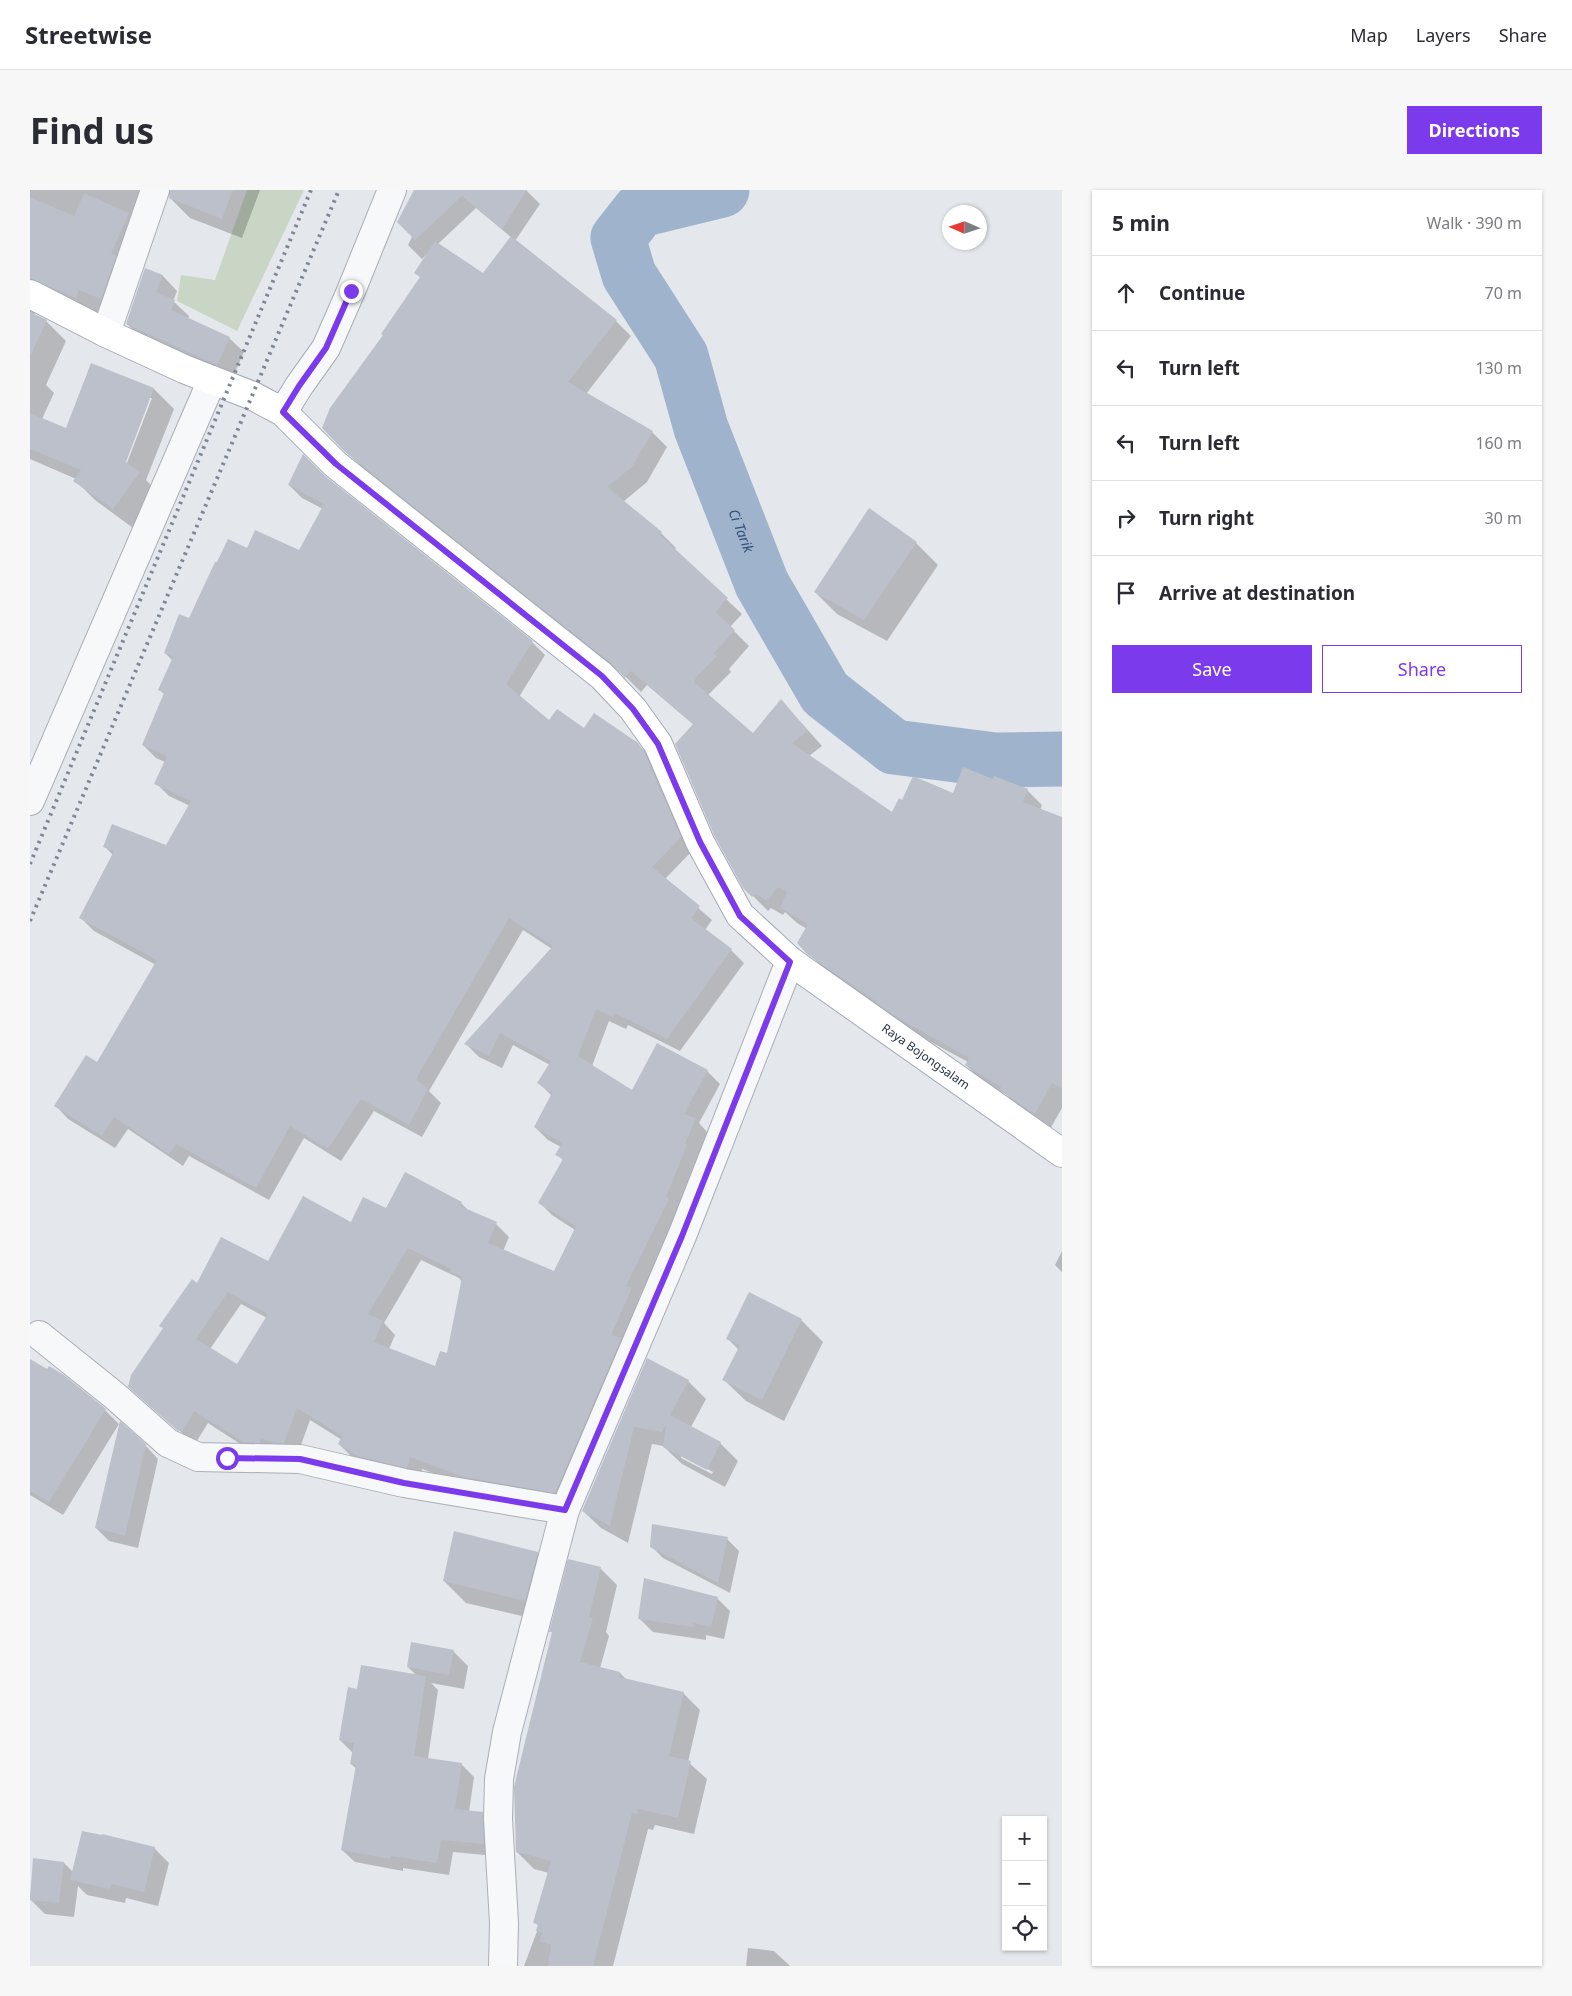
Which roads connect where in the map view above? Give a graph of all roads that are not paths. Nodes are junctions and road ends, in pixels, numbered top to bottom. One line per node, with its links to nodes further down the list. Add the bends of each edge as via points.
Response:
1 (155, 190): 4 (street)
2 (392, 190): 6 (street, via 326,348)
3 (30, 294): 4 (main road, Raya Bojongsalam)
4 (106, 333): 5 (main road, Raya Bojongsalam)
5 (212, 380): 6 (main road, Raya Bojongsalam); 7 (street)
6 (283, 412): 8 (main road, Raya Bojongsalam, via 336,464 602,676 633,709 658,744 700,842 740,916)
7 (30, 801)
8 (790, 962): 9 (main road, Raya Bojongsalam); 11 (street, via 682,1236)
9 (1062, 1153)
10 (39, 1335): 11 (street, via 168,1443 198,1456 300,1459 404,1483)
11 (565, 1510): 12 (street, via 507,1732 499,1779)
12 (503, 1966)

